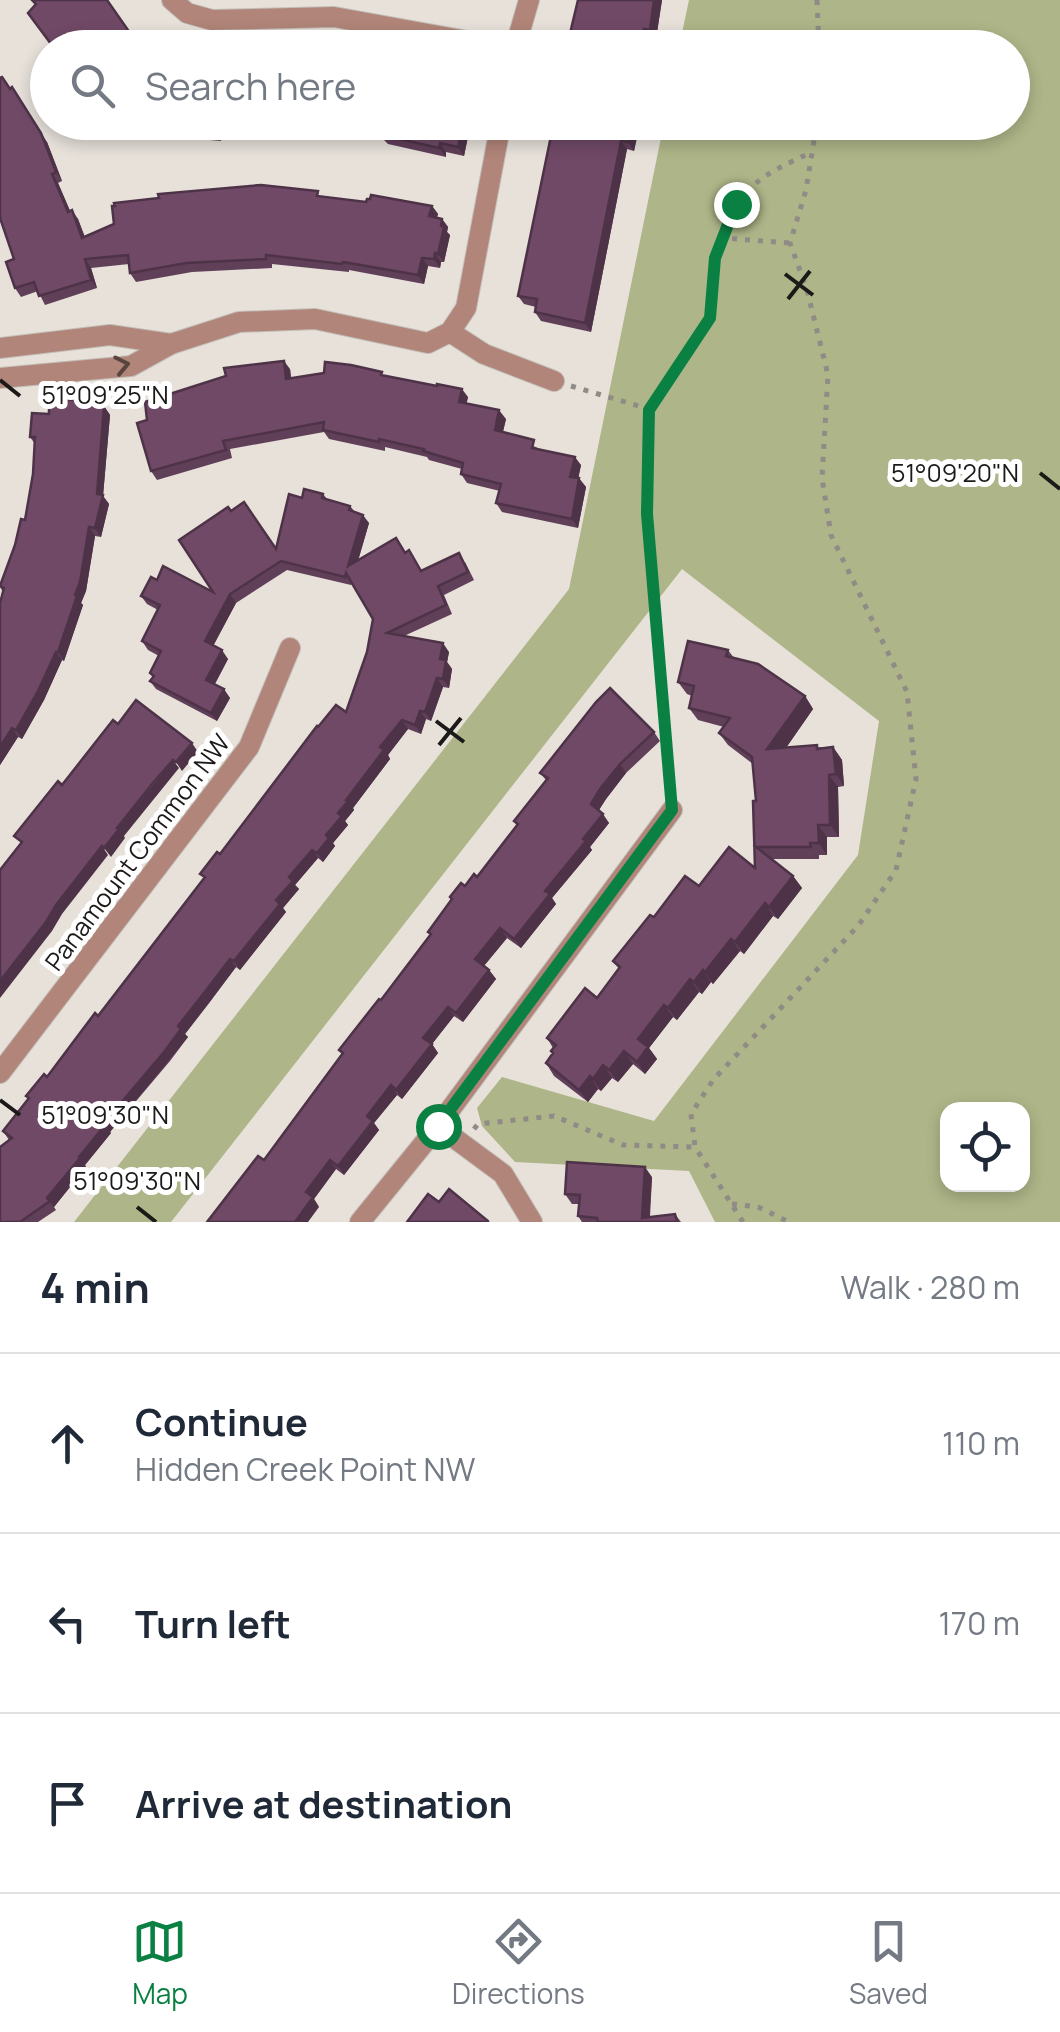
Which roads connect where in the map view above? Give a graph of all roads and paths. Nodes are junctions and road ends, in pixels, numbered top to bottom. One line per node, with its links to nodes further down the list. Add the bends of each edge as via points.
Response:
1 (172, 0): 4 (street, via 187,14 212,20 334,17)
2 (529, 0): 5 (street)
3 (817, 0): 6 (path)
4 (406, 30)
5 (520, 30)
6 (819, 30)
7 (498, 140): 12 (street, via 466,308)
8 (814, 140): 9 (path)
9 (812, 152): 10 (path, via 764,174 736,204); 11 (path)
10 (722, 238): 11 (path); 17 (path, via 710,318)
11 (790, 243): 23 (path, via 828,375 822,478 830,535 908,692 916,779 896,870 858,926 713,1080 690,1114)
12 (450, 332): 13 (street, via 428,343 315,319 239,322); 16 (street, via 484,354)
13 (171, 344): 14 (street, via 110,335); 15 (street, one-way to 13, via 131,366)
14 (0, 348)
15 (0, 378)
16 (554, 381): 17 (path)
17 (649, 410): 19 (path, via 647,514)
18 (290, 648): 20 (street, Panamount Common NW, via 249,747)
19 (672, 810): 21 (street)
20 (0, 1073)
21 (438, 1126): 22 (street); 25 (street)
22 (463, 1143): 23 (path, via 478,1124 554,1116 622,1145); 26 (street, via 503,1174)
23 (695, 1147): 24 (path)
24 (732, 1204): 27 (path); 28 (path)
25 (360, 1222)
26 (532, 1222)
27 (743, 1222)
28 (789, 1222)

